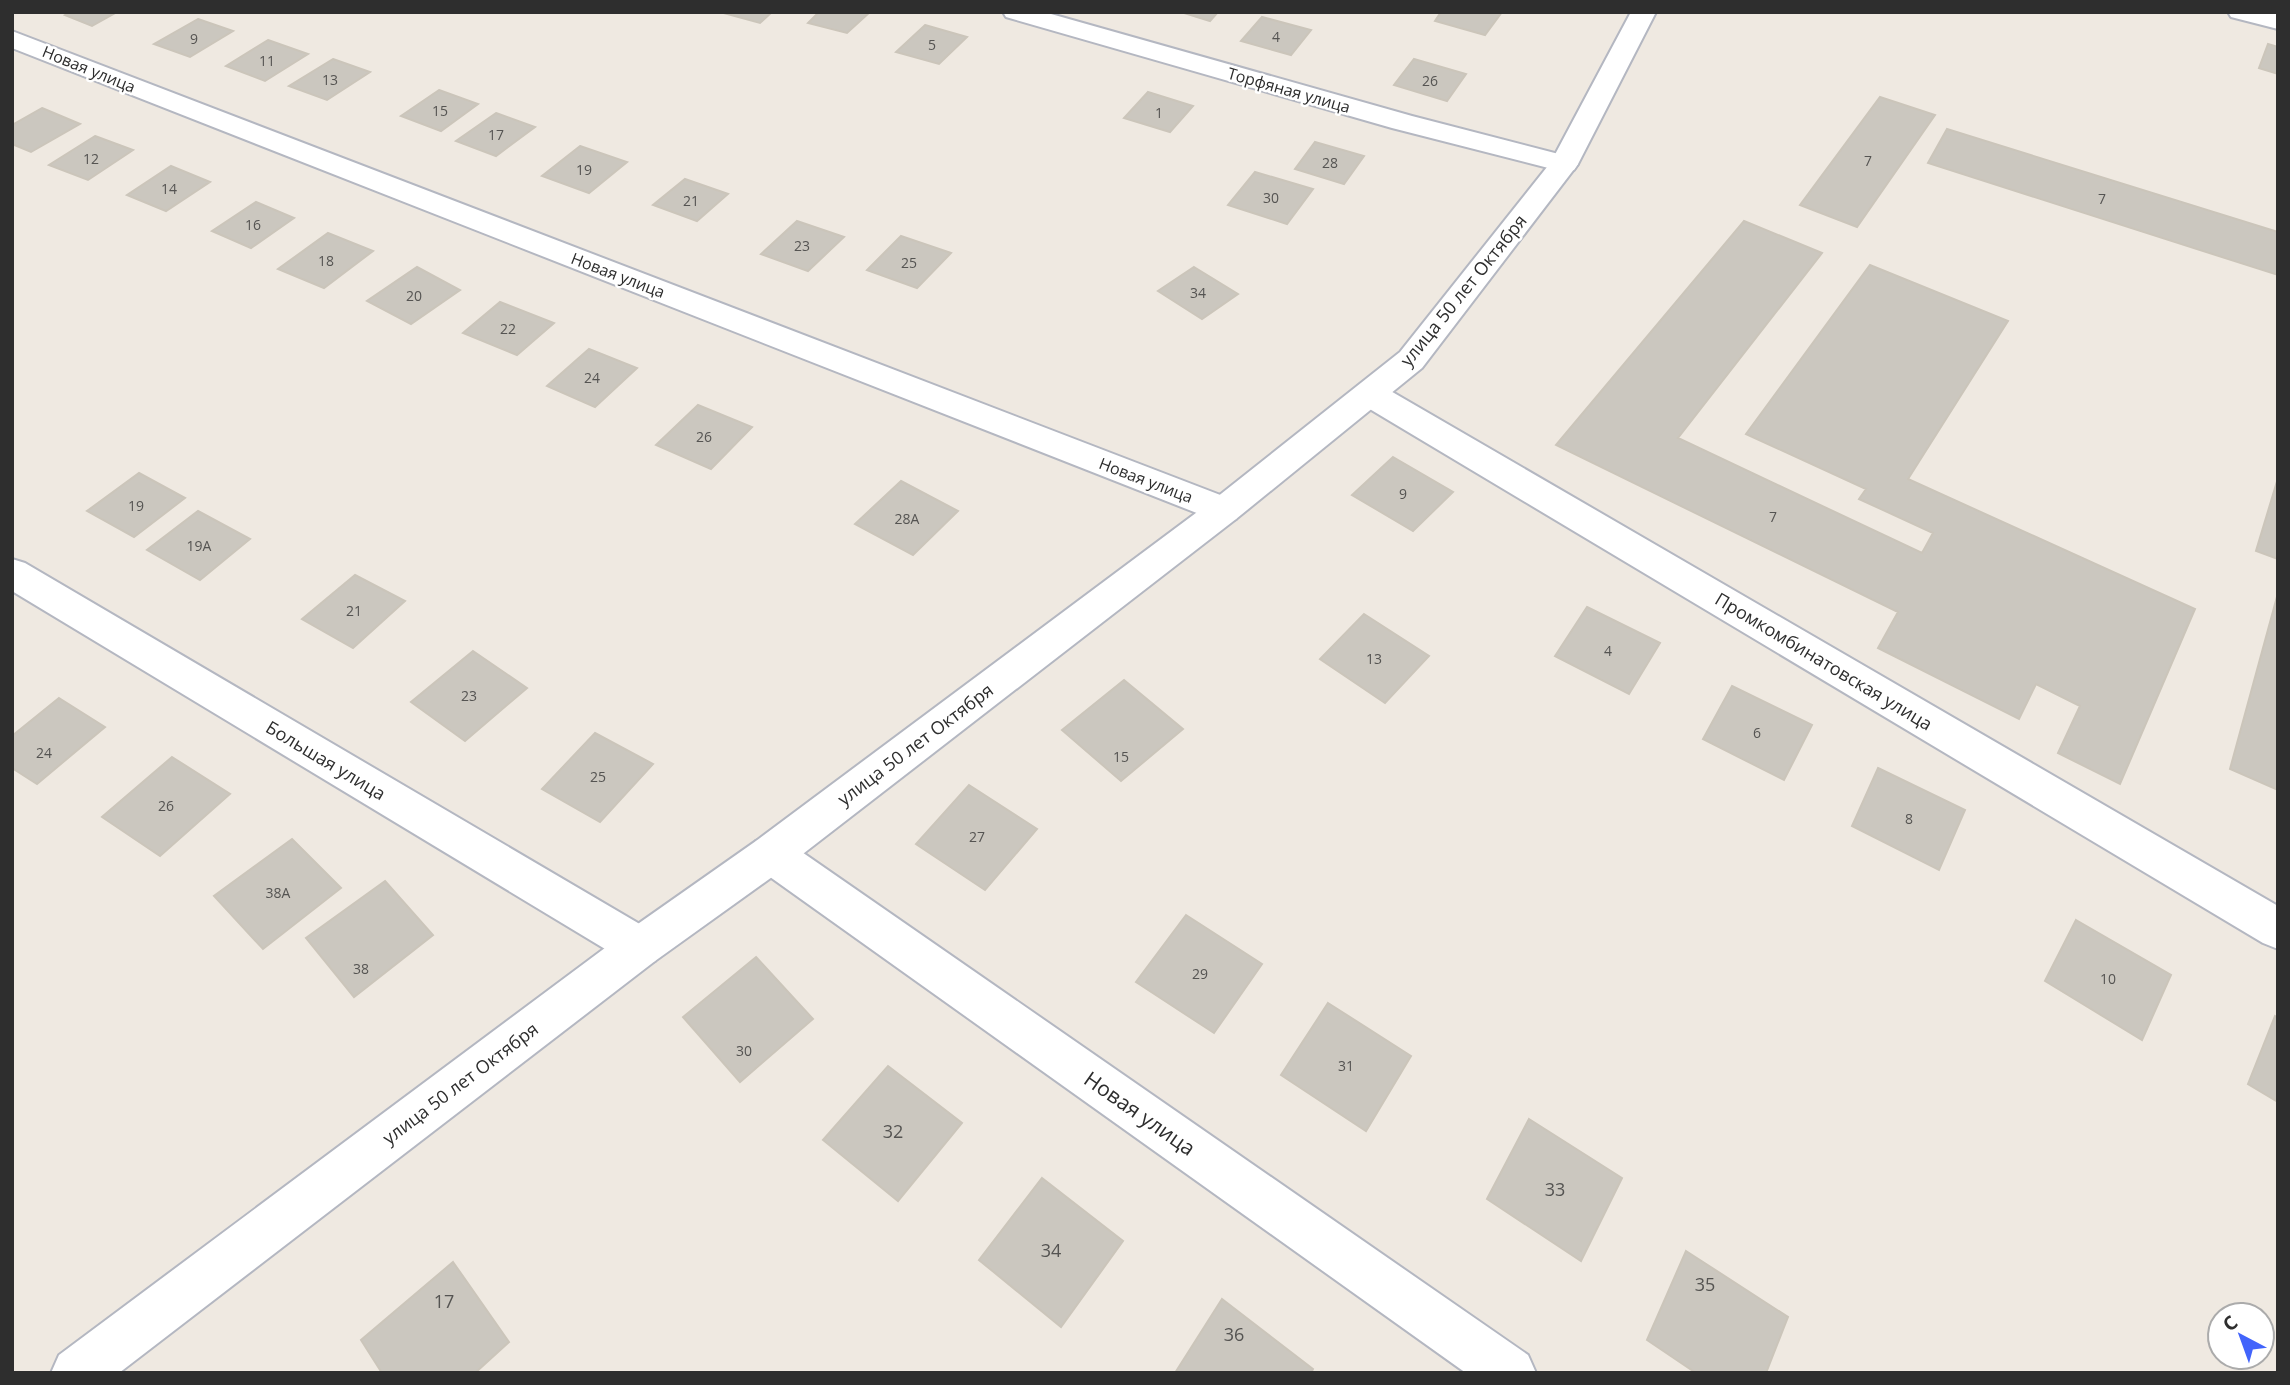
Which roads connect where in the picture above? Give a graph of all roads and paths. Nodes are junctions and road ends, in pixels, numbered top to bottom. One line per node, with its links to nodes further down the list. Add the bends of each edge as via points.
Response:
1 (1016, 12): 6 (street, Торфяная улица)
2 (1644, 12): 6 (street, улица 50 лет Октября)
3 (2240, 12): 4 (street)
4 (2278, 20)
5 (12, 38): 8 (street, Новая улица)
6 (1564, 164): 7 (street, улица 50 лет Октября, via 1411,360)
7 (1370, 394): 8 (street, улица 50 лет Октября); 11 (street, Промкомбинатовская улица)
8 (1224, 510): 10 (street, улица 50 лет Октября)
9 (12, 573): 12 (street, Большая улица)
10 (771, 854): 12 (street, улица 50 лет Октября); 14 (street, Новая улица)
11 (2278, 929)
12 (640, 947): 13 (street, улица 50 лет Октября)
13 (77, 1373)
14 (1510, 1373)

